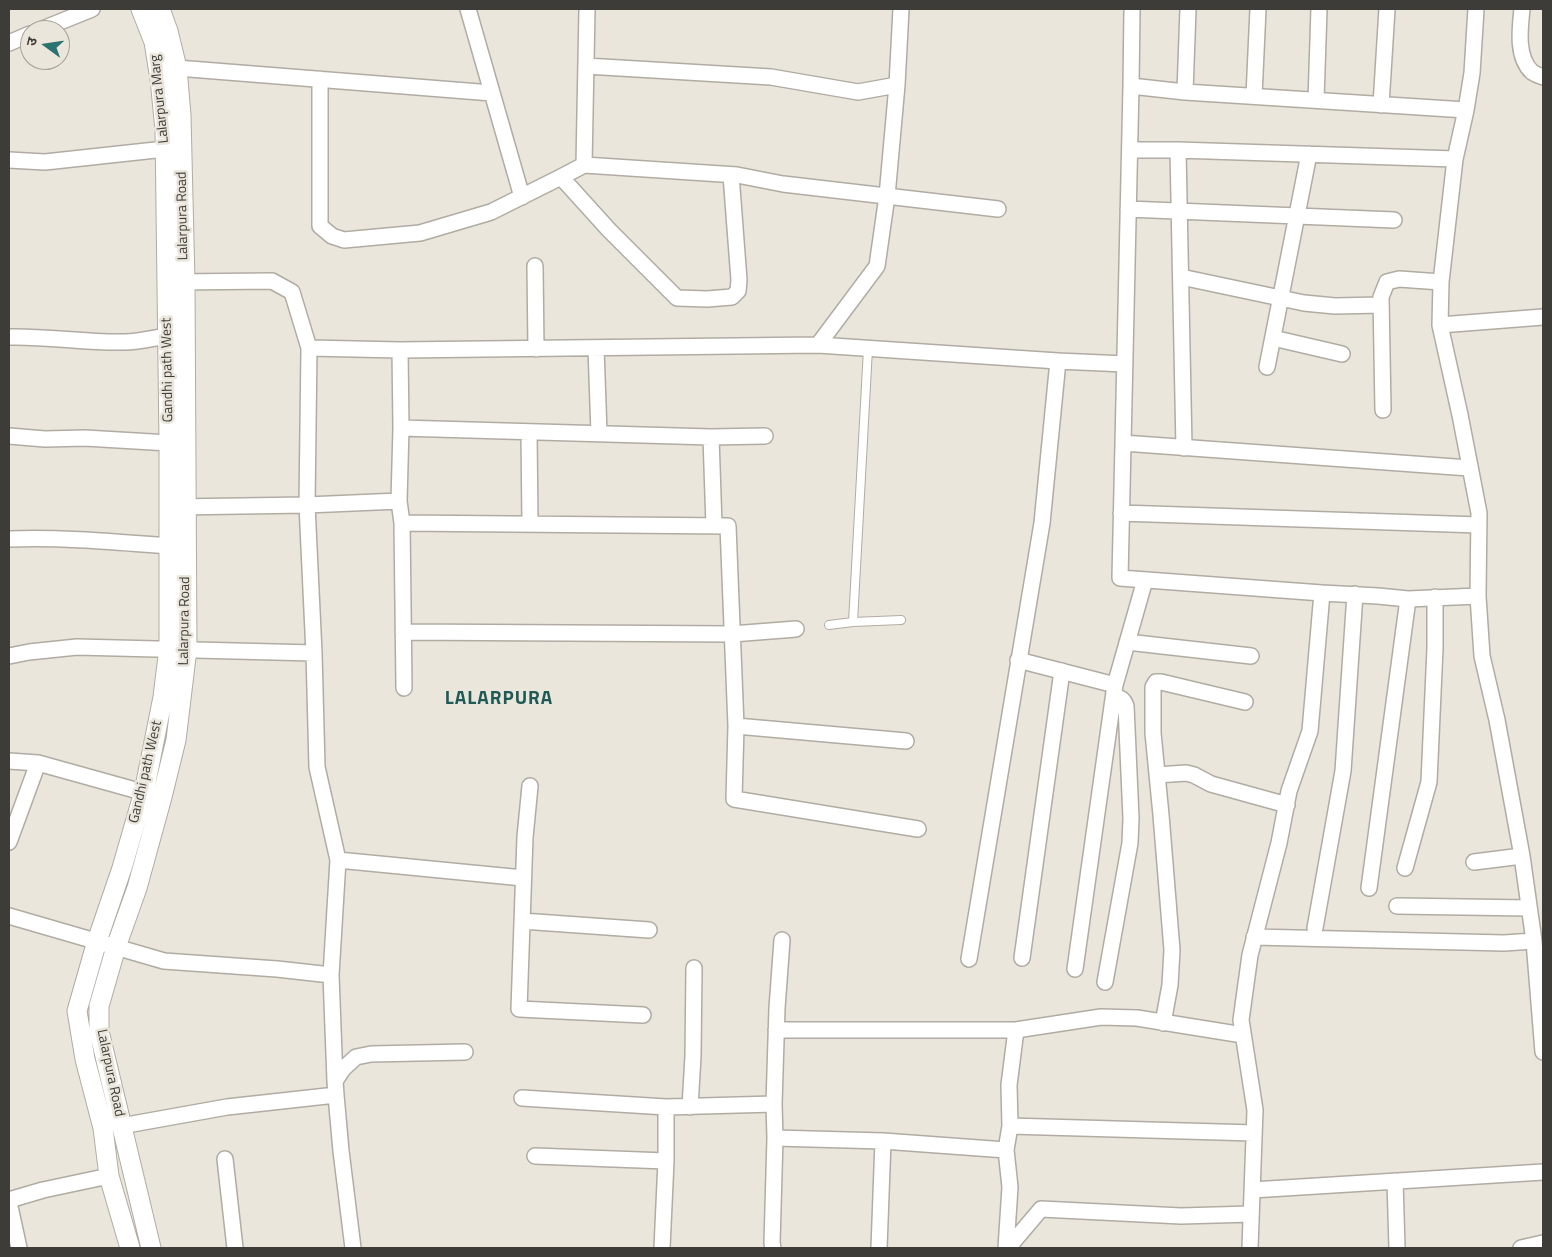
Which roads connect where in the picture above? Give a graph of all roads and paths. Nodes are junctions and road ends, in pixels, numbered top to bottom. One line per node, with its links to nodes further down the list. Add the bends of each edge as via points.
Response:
1 (92, 9): 14 (street)
2 (141, 9): 27 (street, Lalarpura Marg, via 154,42)
3 (160, 9): 16 (street, Lalarpura Road)
4 (468, 9): 22 (street)
5 (587, 9): 15 (street)
6 (901, 9): 19 (street)
7 (1132, 9): 20 (street)
8 (1188, 9): 21 (street)
9 (1258, 9): 23 (street)
10 (1320, 9): 24 (street)
11 (1387, 9): 25 (street)
12 (1476, 9): 26 (street)
13 (1522, 9): 17 (street, via 1520,42 1524,60 1532,72)
14 (65, 20)
15 (586, 66): 19 (street, via 770,77 858,92); 33 (street)
16 (177, 68): 18 (street); 45 (street, Lalarpura Road, via 181,115)
17 (1543, 77)
18 (320, 79): 22 (street); 37 (street, via 320,226 332,236 344,240 420,233 491,212)
19 (897, 85): 36 (street)
20 (1131, 86): 21 (street); 28 (street)
21 (1184, 92): 23 (street)
22 (492, 93): 37 (street)
23 (1254, 96): 24 (street)
24 (1316, 100): 25 (street)
25 (1381, 105): 26 (street)
26 (1466, 110): 31 (street)
27 (165, 149): 32 (street, via 44,162); 45 (street, Lalarpura Marg)
28 (1130, 150): 29 (street); 39 (street)
29 (1178, 150): 30 (street); 40 (street)
30 (1309, 154): 31 (street); 41 (street)
31 (1455, 159): 46 (street)
32 (9, 160)
33 (584, 165): 34 (street); 35 (street)
34 (731, 175): 35 (street, via 738,291 732,297 707,299 677,298); 36 (street)
35 (561, 177): 37 (street)
36 (887, 196): 38 (street); 54 (street, via 877,266)
37 (522, 197)
38 (998, 209)
39 (1128, 209): 40 (street); 62 (street)
40 (1180, 212): 41 (street); 44 (street)
41 (1296, 216): 42 (street); 47 (street)
42 (1394, 220)
43 (535, 266): 57 (street)
44 (1181, 277): 47 (street); 73 (street)
45 (176, 282): 51 (street, Gandhi path West); 55 (street, via 272,281 292,292); 71 (street, Lalarpura Road)
46 (1441, 282): 48 (street, via 1387,282); 50 (street)
47 (1280, 298): 48 (street, via 1335,306); 53 (street)
48 (1381, 305): 64 (street)
49 (1543, 316): 50 (street)
50 (1440, 325): 74 (street)
51 (167, 336): 52 (street, via 128,342); 71 (street, Gandhi path West)
52 (9, 337)
53 (1273, 338): 60 (street); 63 (street)
54 (818, 345): 56 (street); 58 (street)
55 (309, 348): 59 (street); 76 (street)
56 (596, 348): 57 (street); 67 (street)
57 (536, 349): 59 (street)
58 (868, 349): 61 (street); 92 (lane)
59 (400, 350): 65 (street)
60 (1342, 354)
61 (1058, 361): 62 (street); 102 (street, via 1042,523)
62 (1125, 364): 72 (street)
63 (1267, 367)
64 (1383, 410)
65 (401, 428): 66 (street); 75 (street)
66 (529, 432): 67 (street); 80 (street)
67 (599, 433): 70 (street)
68 (9, 436): 71 (street)
69 (765, 436): 70 (street)
70 (711, 437): 82 (street)
71 (177, 443): 77 (street, Gandhi path West)
72 (1123, 443): 73 (street); 78 (street)
73 (1184, 448): 74 (street)
74 (1470, 468): 81 (street)
75 (399, 501): 76 (street); 79 (street)
76 (306, 504): 77 (street); 99 (street)
77 (177, 506): 84 (street, Gandhi path West); 98 (street, Lalarpura Road)
78 (1121, 513): 81 (street); 85 (street, via 1120,578)
79 (402, 523): 80 (street); 95 (street)
80 (530, 524): 82 (street)
81 (1479, 525): 88 (street)
82 (714, 526): 96 (street, via 728,526)
83 (9, 539): 84 (street)
84 (169, 546): 98 (street, Gandhi path West)
85 (1145, 580): 86 (street); 97 (street)
86 (1322, 593): 87 (street); 115 (street, via 1310,731)
87 (1355, 594): 90 (street); 128 (street, via 1343,771)
88 (1478, 596): 89 (street); 118 (street, via 1482,656 1498,720)
89 (1434, 597): 90 (street); 121 (street, via 1429,782)
90 (1408, 599): 123 (street)
91 (902, 620): 92 (lane)
92 (853, 622): 93 (lane)
93 (829, 625)
94 (796, 630): 96 (street)
95 (404, 632): 96 (street); 104 (street)
96 (732, 634): 107 (street)
97 (1127, 642): 101 (street); 105 (street)
98 (178, 649): 99 (street); 100 (street, via 77,647); 113 (street, Gandhi path West, via 164,697); 114 (street, Lalarpura Road, via 176,740)
99 (314, 653): 119 (street, via 317,766)
100 (9, 656)
101 (1251, 656)
102 (1018, 660): 103 (street); 136 (street)
103 (1062, 671): 105 (street); 135 (street)
104 (404, 688)
105 (1115, 691): 138 (street); 140 (street, via 1126,706 1132,818)
106 (1245, 702): 111 (street, via 1156,682 1152,695)
107 (736, 726): 108 (street); 116 (street, via 734,799)
108 (906, 741)
109 (9, 761): 110 (street)
110 (38, 763): 113 (street); 117 (street)
111 (1157, 775): 115 (street, via 1186,773 1211,784); 142 (street, via 1172,950 1170,985)
112 (530, 786): 122 (street)
113 (144, 792): 114 (street); 132 (street, Gandhi path West)
114 (162, 798): 134 (street, Lalarpura Road, via 137,888)
115 (1286, 805): 130 (street)
116 (918, 829)
117 (9, 842)
118 (1522, 856): 120 (street); 125 (street)
119 (338, 860): 122 (street); 139 (street)
120 (1474, 862)
121 (1405, 868)
122 (523, 878): 127 (street)
123 (1369, 888)
124 (1397, 906): 125 (street)
125 (1529, 908): 133 (street)
126 (9, 916): 132 (street)
127 (522, 921): 129 (street); 141 (street, via 519,1009)
128 (1315, 928)
129 (649, 930)
130 (1254, 937): 133 (street); 145 (street, via 1241,1020)
131 (782, 940): 143 (street)
132 (97, 941): 134 (street); 163 (street, Gandhi path West, via 77,1011 85,1059 103,1128)
133 (1534, 941): 147 (street)
134 (116, 947): 139 (street, via 164,961); 153 (street, Lalarpura Road, via 99,1006 99,1031)
135 (1022, 958)
136 (969, 959)
137 (694, 968): 152 (street)
138 (1074, 969)
139 (331, 975): 148 (street)
140 (1105, 982)
141 (643, 1015)
142 (1162, 1023): 144 (street, via 1137,1018 1101,1018); 145 (street)
143 (776, 1030): 144 (street); 150 (street)
144 (1016, 1030): 154 (street, via 1009,1085)
145 (1243, 1035): 155 (street, via 1255,1110)
146 (465, 1052): 148 (street, via 356,1057 342,1069)
147 (1543, 1052)
148 (335, 1088): 153 (street); 173 (street)
149 (522, 1098): 151 (street)
150 (774, 1104): 152 (street); 156 (street)
151 (666, 1107): 152 (street); 161 (street)
152 (690, 1107)
153 (121, 1126): 171 (street, Lalarpura Road)
154 (1010, 1126): 155 (street); 158 (street)
155 (1254, 1133): 165 (street)
156 (774, 1138): 157 (street); 175 (street)
157 (883, 1141): 158 (street); 176 (street)
158 (1006, 1150): 177 (street, via 1010,1187)
159 (535, 1156): 161 (street)
160 (225, 1159): 172 (street)
161 (666, 1161): 174 (street)
162 (1543, 1172): 164 (street)
163 (109, 1176): 166 (street); 170 (street, Gandhi path West)
164 (1395, 1181): 165 (street); 179 (street)
165 (1252, 1190): 167 (street)
166 (9, 1201): 169 (street)
167 (1251, 1214): 177 (street, via 1181,1216 1041,1209); 178 (street)
168 (1543, 1243): 180 (street)
169 (19, 1248)
170 (130, 1248)
171 (151, 1248)
172 (235, 1248)
173 (353, 1248)
174 (662, 1248)
175 (773, 1248)
176 (879, 1248)
177 (1007, 1248)
178 (1250, 1248)
179 (1397, 1248)
180 (1521, 1248)

